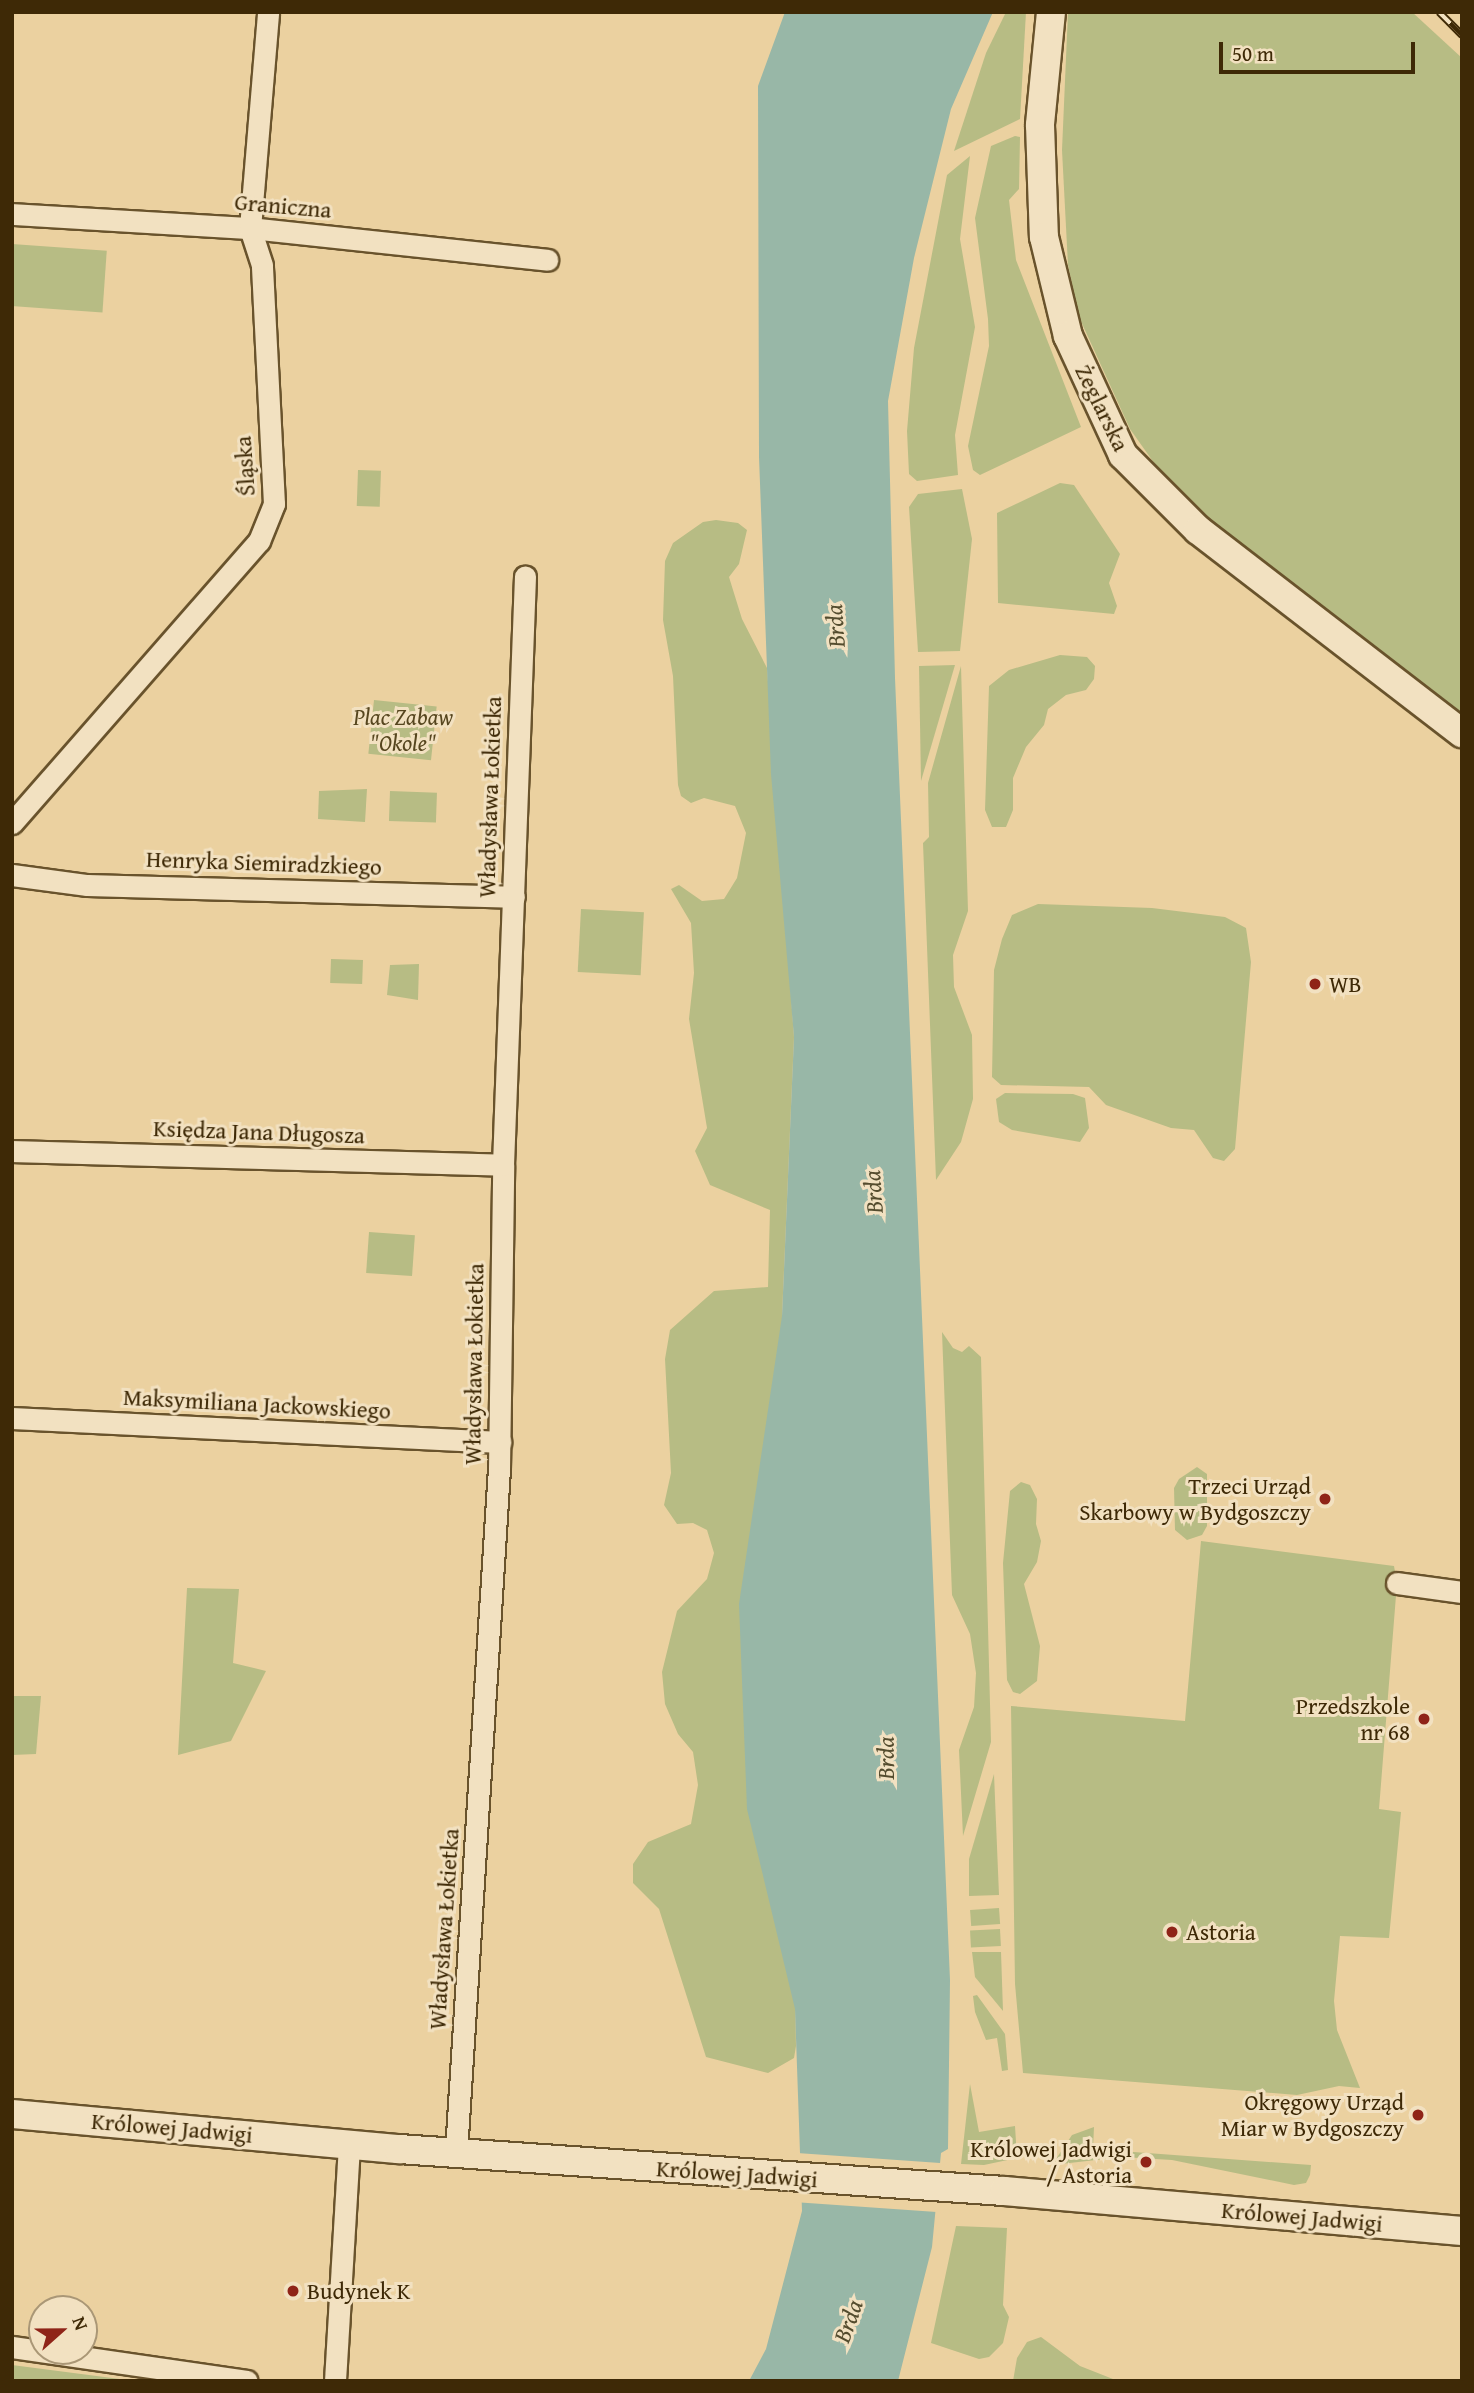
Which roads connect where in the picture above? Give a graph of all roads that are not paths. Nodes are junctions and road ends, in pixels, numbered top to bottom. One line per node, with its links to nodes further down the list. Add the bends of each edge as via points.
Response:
1 (268, 12): 4 (street, Śląska)
2 (1051, 12): 7 (street, Żeglarska, via 1040,125 1044,237 1068,336 1123,455 1198,530)
3 (12, 214): 4 (street, Graniczna)
4 (250, 228): 5 (street, Graniczna); 8 (street, Śląska, via 262,265 274,504 259,541)
5 (548, 260)
6 (525, 576): 10 (street, Władysława Łokietka)
7 (1462, 733)
8 (12, 823)
9 (12, 875): 10 (street, Henryka Siemiradzkiego, via 87,885)
10 (514, 897): 12 (street, Władysława Łokietka)
11 (12, 1151): 12 (street, Księdza Jana Długosza)
12 (503, 1165): 14 (street, Władysława Łokietka)
13 (12, 1418): 14 (street, Maksymiliana Jackowskiego)
14 (500, 1442): 19 (street, Władysława Łokietka)
15 (1397, 1583): 16 (street)
16 (1462, 1592)
17 (12, 2114): 18 (street, Królowej Jadwigi)
18 (349, 2144): 19 (street, Królowej Jadwigi); 23 (street)
19 (456, 2152): 20 (street, Królowej Jadwigi)
20 (1462, 2231)
21 (12, 2347): 22 (street)
22 (247, 2381)
23 (335, 2381)

